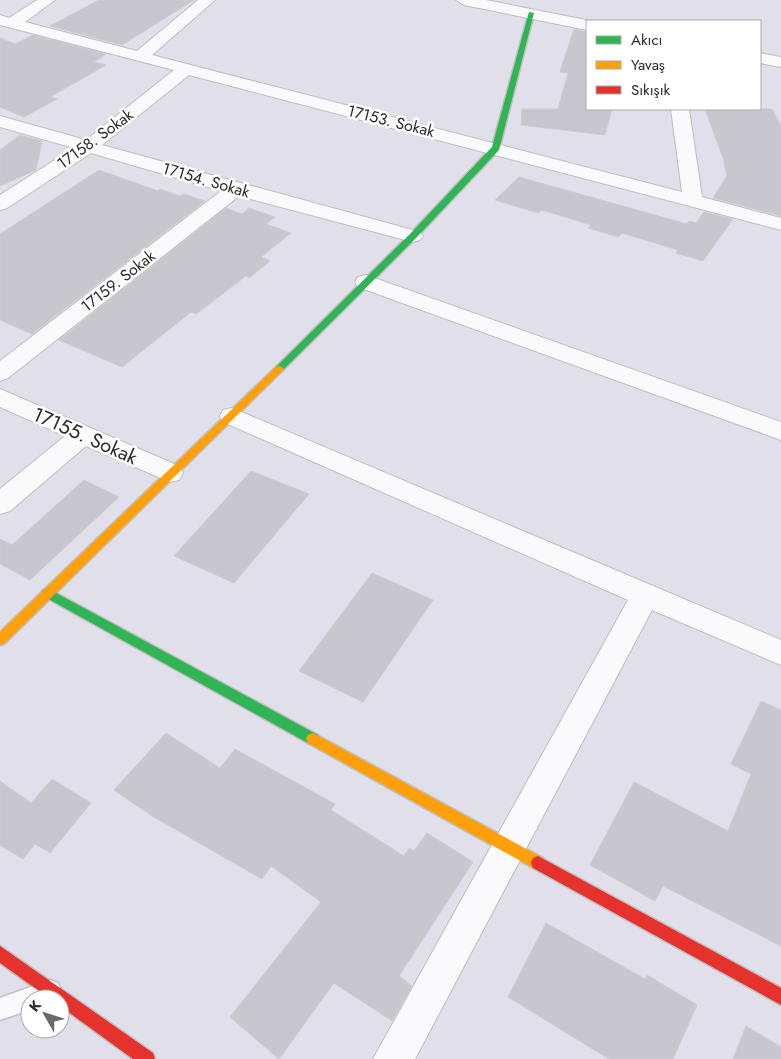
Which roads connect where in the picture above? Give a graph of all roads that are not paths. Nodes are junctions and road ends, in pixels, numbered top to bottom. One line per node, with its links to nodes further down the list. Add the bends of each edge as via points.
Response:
1 (47, 0): 5 (street)
2 (207, 0): 7 (street)
3 (464, 0): 4 (street)
4 (531, 13): 6 (street); 14 (street)
5 (6, 22): 7 (street, 17153. Sokak)
6 (586, 25)
7 (140, 57): 10 (street, 17153. Sokak)
8 (761, 58): 9 (street)
9 (781, 62)
10 (186, 69): 13 (street, 17158. Sokak); 14 (street, 17153. Sokak)
11 (680, 110): 16 (street)
12 (0, 121): 13 (street, 17154. Sokak)
13 (88, 147): 15 (street, 17154. Sokak); 17 (street, 17158. Sokak)
14 (496, 148): 16 (street, 17153. Sokak); 19 (street)
15 (236, 189): 19 (street, 17154. Sokak); 21 (street, 17159. Sokak)
16 (693, 200): 18 (street, 17153. Sokak)
17 (0, 204)
18 (781, 224)
19 (413, 236): 20 (street)
20 (366, 282): 23 (street); 24 (street)
21 (0, 373)
22 (0, 397): 25 (street, 17155. Sokak)
23 (232, 416): 26 (street); 29 (street)
24 (781, 431)
25 (82, 435): 26 (street, 17155. Sokak); 27 (street)
26 (170, 473): 28 (street)
27 (0, 504)
28 (47, 593): 30 (street); 32 (street)
29 (646, 596): 31 (street); 32 (street)
30 (0, 640)
31 (781, 653)
32 (508, 846): 35 (street); 40 (street)
33 (0, 954): 34 (street)
34 (47, 989)
35 (781, 997)
36 (20, 1002): 38 (lane)
37 (70, 1005): 39 (street)
38 (0, 1009)
39 (146, 1059)
40 (393, 1059)

